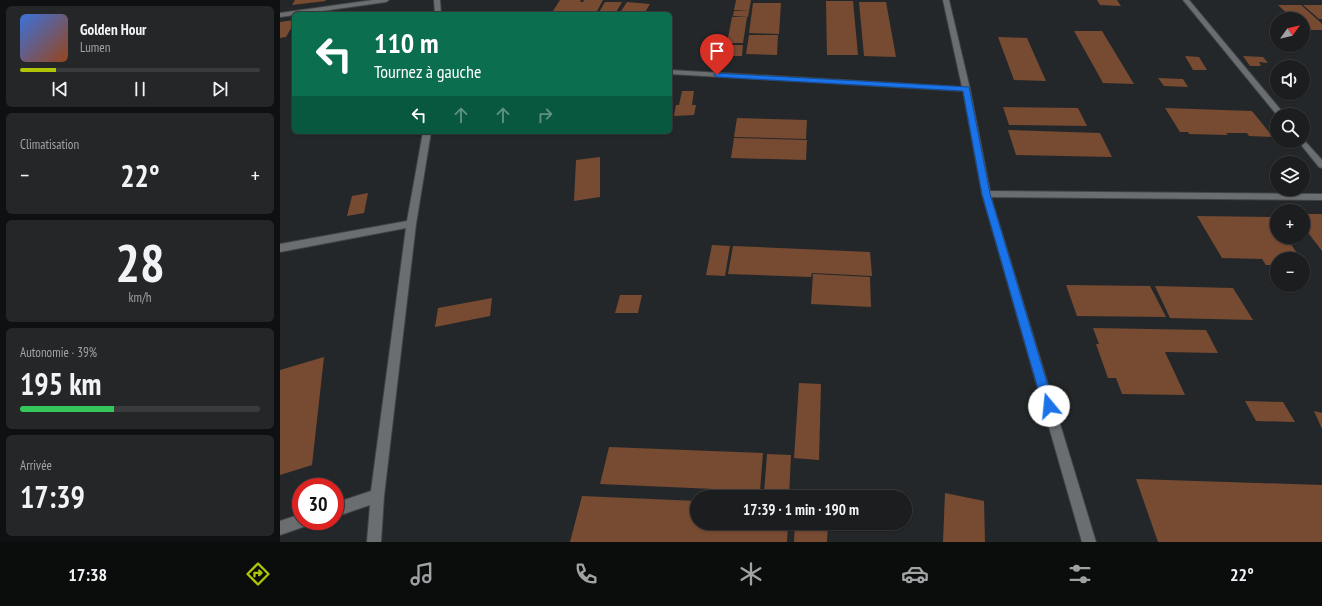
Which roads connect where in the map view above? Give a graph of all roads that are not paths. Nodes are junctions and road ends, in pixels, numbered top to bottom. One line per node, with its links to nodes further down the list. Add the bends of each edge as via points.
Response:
1 (386, 0): 5 (street)
2 (437, 0): 6 (street)
3 (946, 0): 10 (street)
4 (1186, 0): 11 (street)
5 (301, 12)
6 (438, 12)
7 (292, 13): 8 (street)
8 (280, 15)
9 (672, 72): 10 (street)
10 (966, 89): 15 (street)
11 (1275, 108)
12 (427, 134): 17 (street)
13 (1308, 148): 14 (street)
14 (1322, 165)
15 (986, 194): 16 (street); 24 (street)
16 (1322, 197)
17 (411, 224): 18 (street); 19 (street)
18 (280, 248)
19 (377, 496): 20 (street); 23 (street)
20 (344, 507)
21 (292, 524): 22 (street)
22 (280, 528)
23 (374, 542)
24 (1089, 542)

